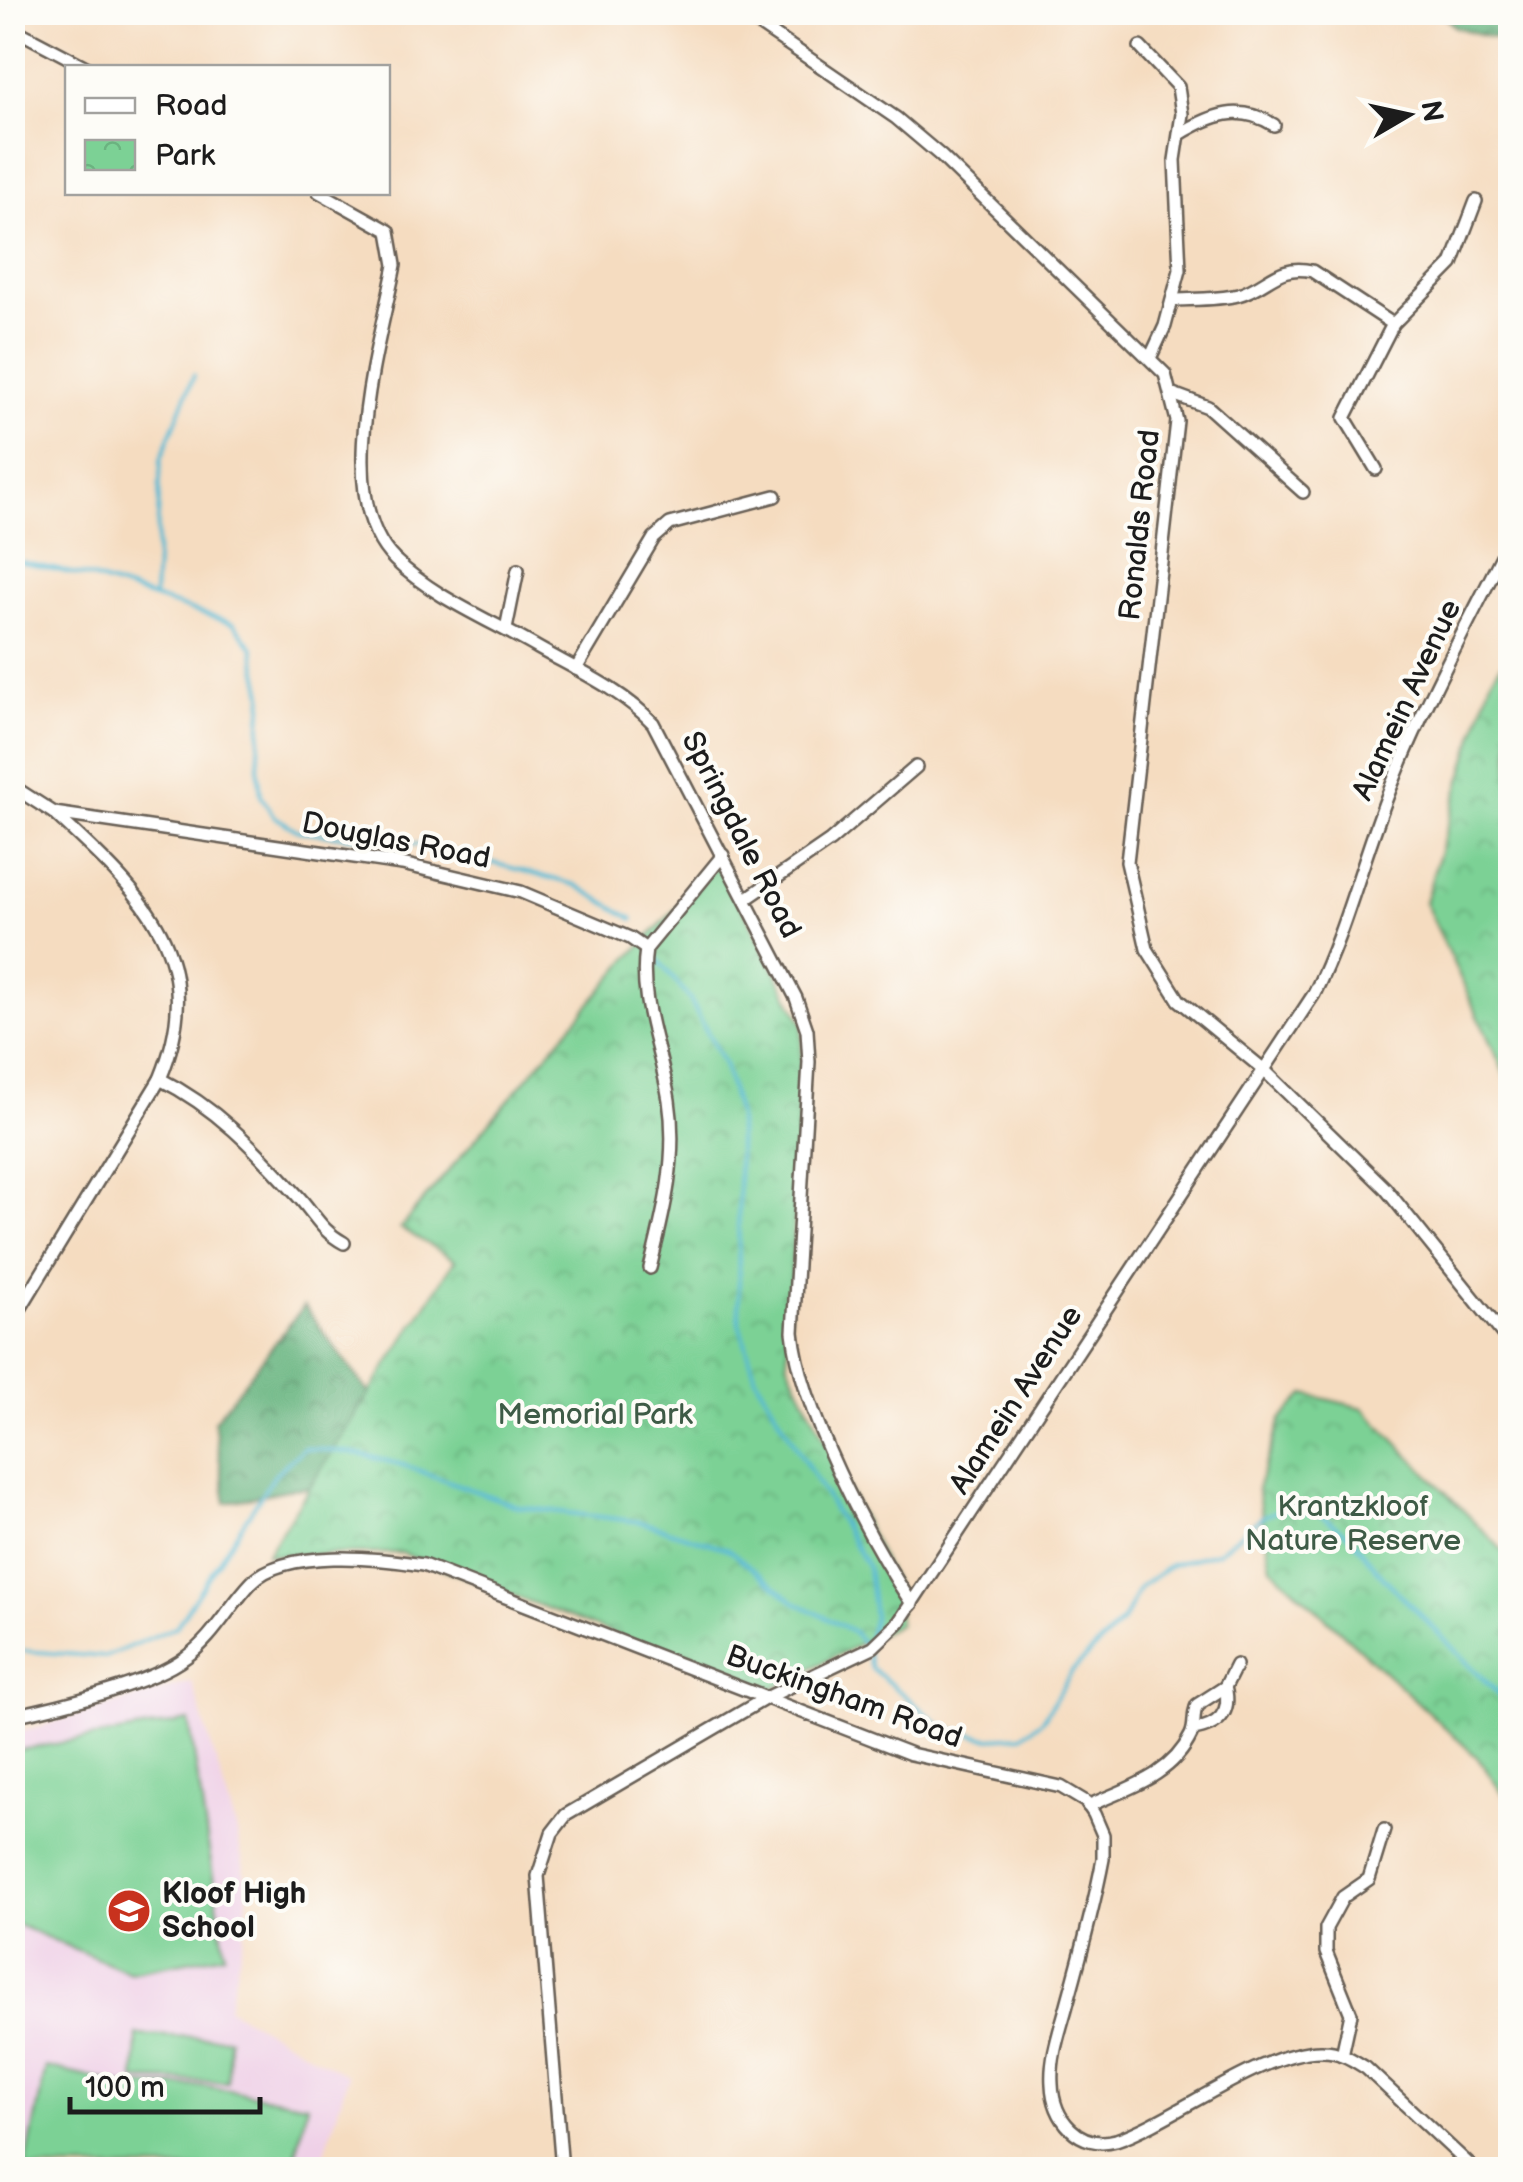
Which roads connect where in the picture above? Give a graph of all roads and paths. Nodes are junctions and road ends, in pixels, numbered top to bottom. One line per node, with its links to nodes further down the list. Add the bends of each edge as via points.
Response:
1 (749, 15): 11 (street, Ronalds Road, via 911,131)
2 (12, 28): 4 (street)
3 (1140, 47): 6 (street, via 1178,88)
4 (82, 65)
5 (1274, 125): 6 (street, via 1229,112)
6 (1180, 134): 9 (street, via 1175,160 1182,241)
7 (324, 195): 18 (street, Springdale Road, via 389,231 394,248 362,462 376,532 397,562)
8 (1476, 201): 10 (street, via 1452,264)
9 (1173, 300): 10 (street, via 1244,294 1275,272 1299,268); 11 (street)
10 (1393, 324): 13 (street, via 1345,419)
11 (1151, 356): 12 (street, Ronalds Road)
12 (1173, 394): 14 (street, via 1208,407); 26 (street, Ronalds Road, via 1172,481 1127,862 1135,912 1162,979)
13 (1376, 468)
14 (1303, 492)
15 (775, 496): 19 (street, via 670,524 654,538)
16 (1510, 540): 26 (street, Alamein Avenue, via 1390,788 1330,960)
17 (518, 570): 18 (street)
18 (506, 629): 19 (street, Springdale Road)
19 (576, 670): 23 (street, Springdale Road, via 653,723)
20 (916, 767): 24 (street)
21 (12, 786): 22 (street, Douglas Road)
22 (54, 813): 25 (street, Douglas Road, via 480,881 521,892); 27 (street, via 146,904 166,941 180,1010)
23 (723, 855): 24 (street, Springdale Road); 25 (street)
24 (746, 899): 32 (street, Springdale Road, via 808,1030 792,1332 796,1360 818,1425)
25 (646, 949): 29 (street, via 641,983 666,1085 673,1160)
26 (1262, 1069): 31 (street, Ronalds Road, via 1386,1188); 32 (street, Alamein Avenue)
27 (160, 1078): 28 (street, via 224,1118 324,1233); 30 (street)
28 (344, 1244)
29 (650, 1268)
30 (12, 1322)
31 (1510, 1343)
32 (912, 1604): 35 (street, Alamein Avenue, via 867,1650)
33 (1236, 1665): 34 (street)
34 (1225, 1687): 37 (street, via 1197,1705); 37 (street, via 1223,1715)
35 (766, 1698): 36 (street, Buckingham Road, via 423,1565 349,1560 294,1562 266,1571 175,1665); 38 (street, Buckingham Road, via 932,1760 1061,1786); 41 (street, Alamein Avenue, via 566,1815 552,1832 538,1876)
36 (12, 1716)
37 (1193, 1730): 38 (street, via 1150,1779)
38 (1088, 1806): 40 (street, via 1103,1835 1104,1859 1052,2063 1054,2106 1064,2125 1092,2141 1116,2140 1284,2058 1323,2050)
39 (1384, 1830): 40 (street, via 1369,1879 1342,1897 1326,1928 1326,1952 1351,2014)
40 (1342, 2054): 42 (street, via 1366,2068)
41 (562, 2170)
42 (1475, 2170)

